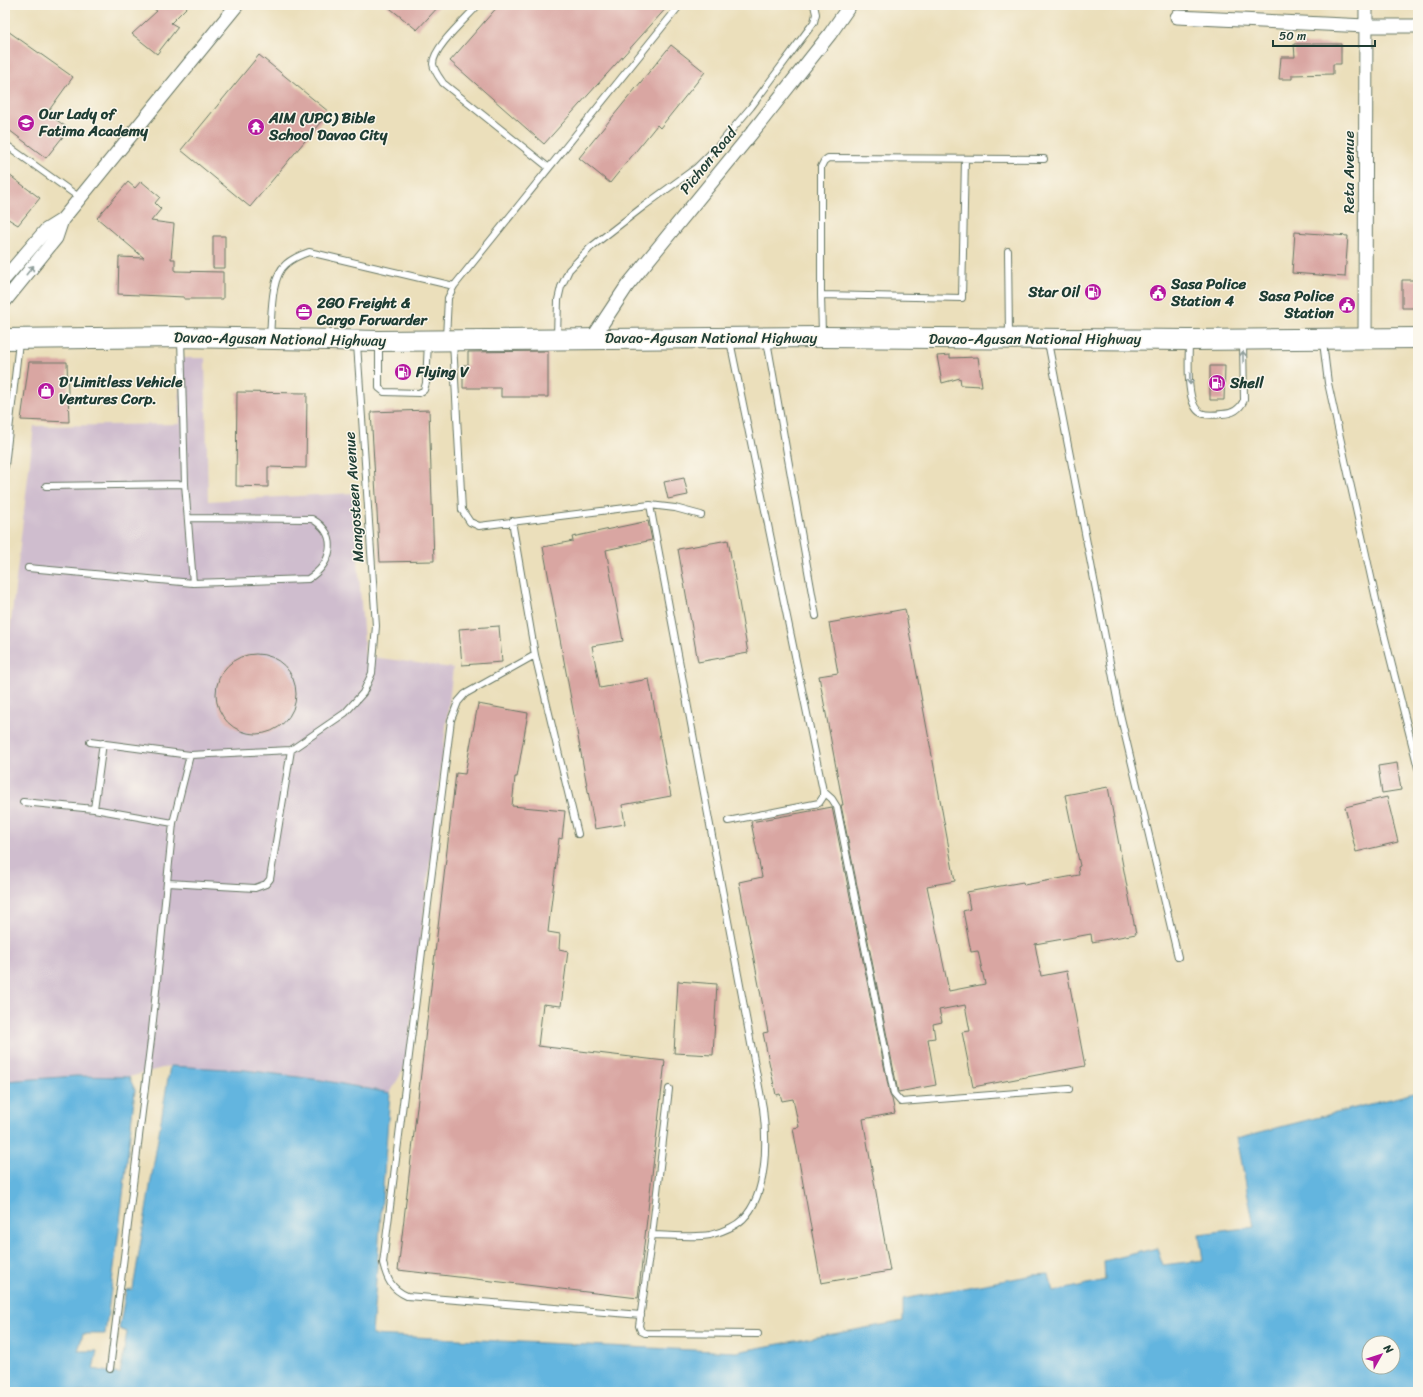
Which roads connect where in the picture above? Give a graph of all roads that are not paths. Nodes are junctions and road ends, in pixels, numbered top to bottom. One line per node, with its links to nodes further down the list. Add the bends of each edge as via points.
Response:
1 (478, 5): 13 (lane, via 435,56 433,64 436,73 443,83)
2 (680, 5): 13 (lane)
3 (814, 5): 23 (lane, via 814,22 751,107 719,145 696,168 597,243 569,270 558,300)
4 (850, 5): 27 (street, Pichon Road, via 761,121 627,286)
5 (1366, 5): 8 (street, Reta Avenue)
6 (231, 7): 14 (street)
7 (1177, 17): 8 (street)
8 (1366, 26): 9 (street); 32 (street, Reta Avenue)
9 (1418, 26)
10 (5, 144): 14 (lane)
11 (966, 159): 12 (lane); 19 (lane, via 828,158 824,161 821,167); 19 (lane, via 962,298)
12 (1044, 159)
13 (548, 167): 18 (lane)
14 (80, 198): 15 (street)
15 (62, 220): 17 (street, via 46,230); 20 (street, one-way to 15, via 56,238)
16 (1008, 251): 30 (lane)
17 (5, 278)
18 (454, 286): 22 (lane, via 309,252 285,264 277,276); 34 (lane, via 448,298)
19 (821, 295): 24 (lane)
20 (5, 301)
21 (180, 337): 22 (main road, Davao-Agusan National Highway); 26 (main road, Davao-Agusan National Highway); 41 (lane)
22 (270, 338): 33 (main road, Davao-Agusan National Highway)
23 (557, 338): 27 (main road, Davao-Agusan National Highway); 34 (main road, Davao-Agusan National Highway)
24 (822, 338): 29 (main road, Davao-Agusan National Highway); 30 (main road, Davao-Agusan National Highway)
25 (1418, 338): 32 (main road, Davao-Agusan National Highway)
26 (12, 339): 39 (lane)
27 (592, 339): 28 (main road, Davao-Agusan National Highway)
28 (730, 339): 29 (main road, Davao-Agusan National Highway); 56 (lane)
29 (766, 339): 49 (lane)
30 (1009, 339): 31 (main road, Davao-Agusan National Highway)
31 (1047, 339): 35 (main road, Davao-Agusan National Highway); 63 (lane, via 1120,714)
32 (1365, 339): 37 (main road, Davao-Agusan National Highway)
33 (357, 340): 38 (main road, Davao-Agusan National Highway); 53 (lane, Mangosteen Avenue, via 376,626 372,672 368,684 345,713)
34 (442, 340): 38 (main road, Davao-Agusan National Highway); 38 (lane, via 424,390 419,393 384,392 379,388); 46 (lane, via 462,510 470,522 479,526)
35 (1189, 340): 36 (main road, Davao-Agusan National Highway); 36 (lane, one-way to 36, via 1190,397 1196,409 1207,415 1234,411 1244,400)
36 (1243, 340): 37 (main road, Davao-Agusan National Highway)
37 (1323, 340): 55 (lane, via 1324,362 1333,406 1381,622)
38 (379, 341)
39 (6, 452): 40 (lane)
40 (5, 466)
41 (185, 484): 42 (lane); 45 (lane)
42 (46, 486)
43 (650, 505): 44 (lane); 46 (lane); 66 (lane, via 766,1129 766,1153 761,1180 754,1202 742,1219 709,1235)
44 (701, 515)
45 (188, 518): 48 (lane); 48 (lane, via 312,519 321,524 328,533 330,543 329,556 324,565 308,579)
46 (512, 521): 50 (lane)
47 (28, 568): 48 (lane)
48 (193, 583)
49 (816, 616)
50 (534, 655): 61 (lane); 67 (lane, via 465,694 458,702 451,720 383,1263 386,1277 392,1286 407,1296)
51 (90, 742): 52 (lane)
52 (103, 743): 54 (lane); 58 (lane)
53 (291, 750): 54 (lane); 62 (lane, via 270,879 266,884 255,888)
54 (190, 755): 60 (lane)
55 (1418, 768)
56 (823, 791): 59 (lane, via 819,803); 65 (lane, via 837,807 892,1087 897,1099 901,1102)
57 (23, 802): 58 (lane)
58 (94, 809): 60 (lane)
59 (728, 821)
60 (173, 823): 62 (lane)
61 (578, 834)
62 (168, 883): 69 (lane)
63 (1178, 957)
64 (669, 1089): 66 (lane)
65 (1069, 1089)
66 (652, 1235): 67 (lane)
67 (641, 1315): 68 (lane, via 639,1326 645,1333)
68 (758, 1334)
69 (110, 1369)

